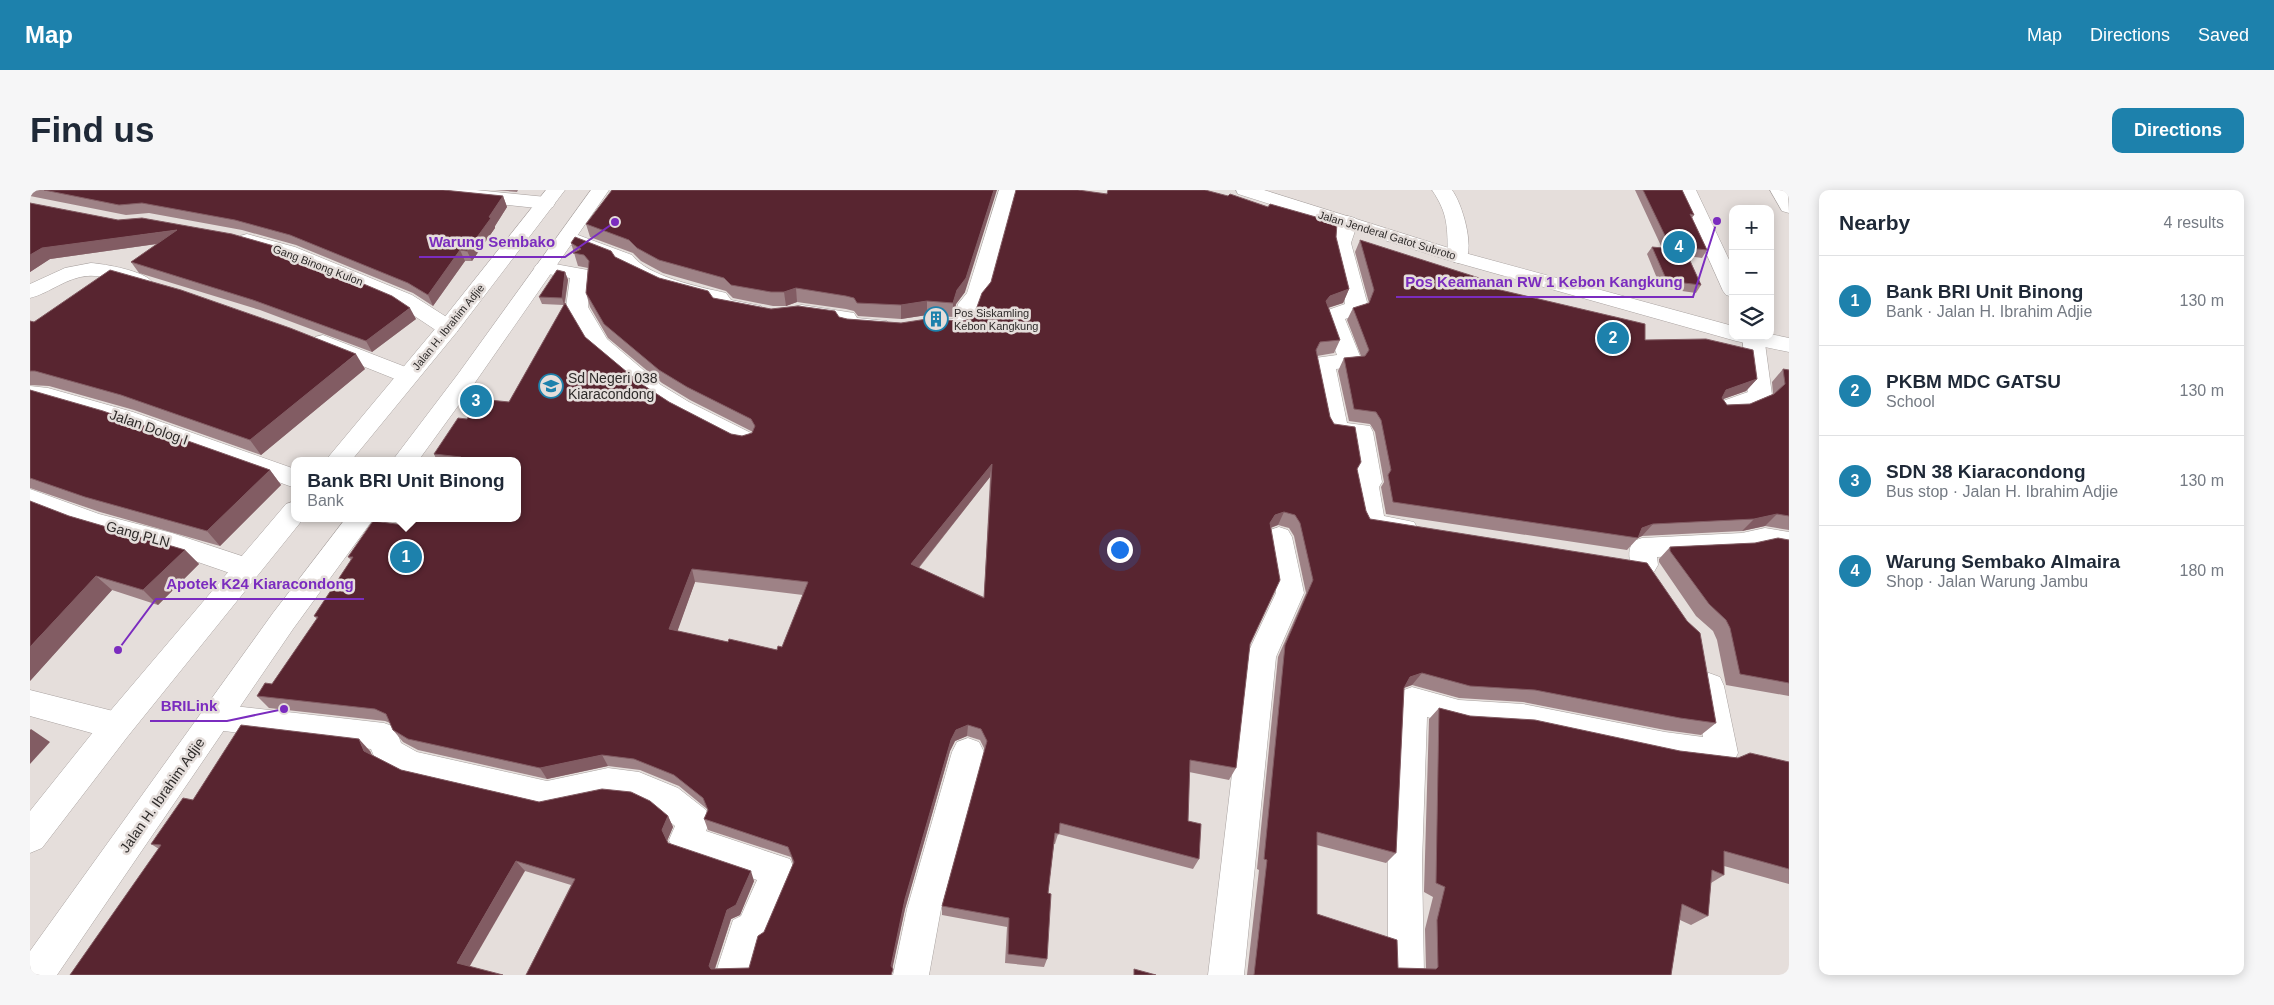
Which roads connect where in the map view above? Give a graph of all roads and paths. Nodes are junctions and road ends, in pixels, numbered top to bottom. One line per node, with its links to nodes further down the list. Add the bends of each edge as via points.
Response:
1 (422, 190): 8 (street)
2 (600, 190): 12 (street)
3 (1008, 190): 12 (street, via 977,295 962,326 848,324 846,318 797,311 779,315 724,305 719,298 665,284 626,265 625,259)
4 (1245, 190): 10 (street, Jalan Jenderal Gatot Subroto)
5 (1440, 190): 13 (street, via 1448,198 1456,223)
6 (1687, 190): 15 (street)
7 (1779, 190): 9 (street)
8 (551, 197): 18 (street, Jalan H. Ibrahim Adjie)
9 (1789, 207)
10 (1348, 222): 13 (street, Jalan Jenderal Gatot Subroto); 32 (street, via 1341,243 1356,302 1355,308 1333,316 1351,361 1323,363 1337,430 1362,432 1369,482 1365,482 1373,524)
11 (231, 236): 18 (street, Gang Binong Kulon, via 288,251 405,300)
12 (567, 237): 14 (street)
13 (1458, 257): 19 (street, Jalan Jenderal Gatot Subroto)
14 (544, 268): 25 (street, via 581,274 578,307 599,344 653,390); 27 (street, via 466,380)
15 (1729, 282)
16 (162, 288): 17 (street, via 99,270 66,274)
17 (30, 292)
18 (448, 328): 22 (street, Jalan H. Ibrahim Adjie)
19 (1729, 332)
20 (308, 336): 22 (street)
21 (1764, 340): 24 (street, via 1760,395)
22 (408, 376): 26 (street, Jalan H. Ibrahim Adjie)
23 (30, 394): 28 (street, Jalan Dolog I, via 125,418)
24 (1725, 408)
25 (744, 440)
26 (340, 457)
27 (407, 457)
28 (291, 478)
29 (30, 498): 37 (street, Gang PLN, via 94,522)
30 (291, 516): 37 (street)
31 (358, 522): 41 (street, Jalan H. Ibrahim Adjie, via 283,621)
32 (1431, 533)
33 (1279, 537): 48 (street, via 1290,593 1260,657)
34 (1789, 542): 36 (street, via 1765,538 1742,543 1642,548)
35 (1615, 561): 36 (street)
36 (1644, 565): 38 (street)
37 (246, 568): 42 (street)
38 (1660, 588)
39 (1704, 660): 49 (street, via 1722,753 1665,746 1523,718 1459,713 1412,700 1405,862)
40 (30, 703): 42 (street)
41 (216, 718): 45 (street, Jalan H. Ibrahim Adjie); 46 (street, via 384,737 387,750 411,765 547,796 608,783 639,787 667,799 694,821 686,840 778,871 754,928 746,933)
42 (117, 726): 44 (street)
43 (968, 752): 47 (street, via 924,909)
44 (30, 837)
45 (35, 975)
46 (733, 975)
47 (911, 975)
48 (1226, 975)
49 (1406, 975)

